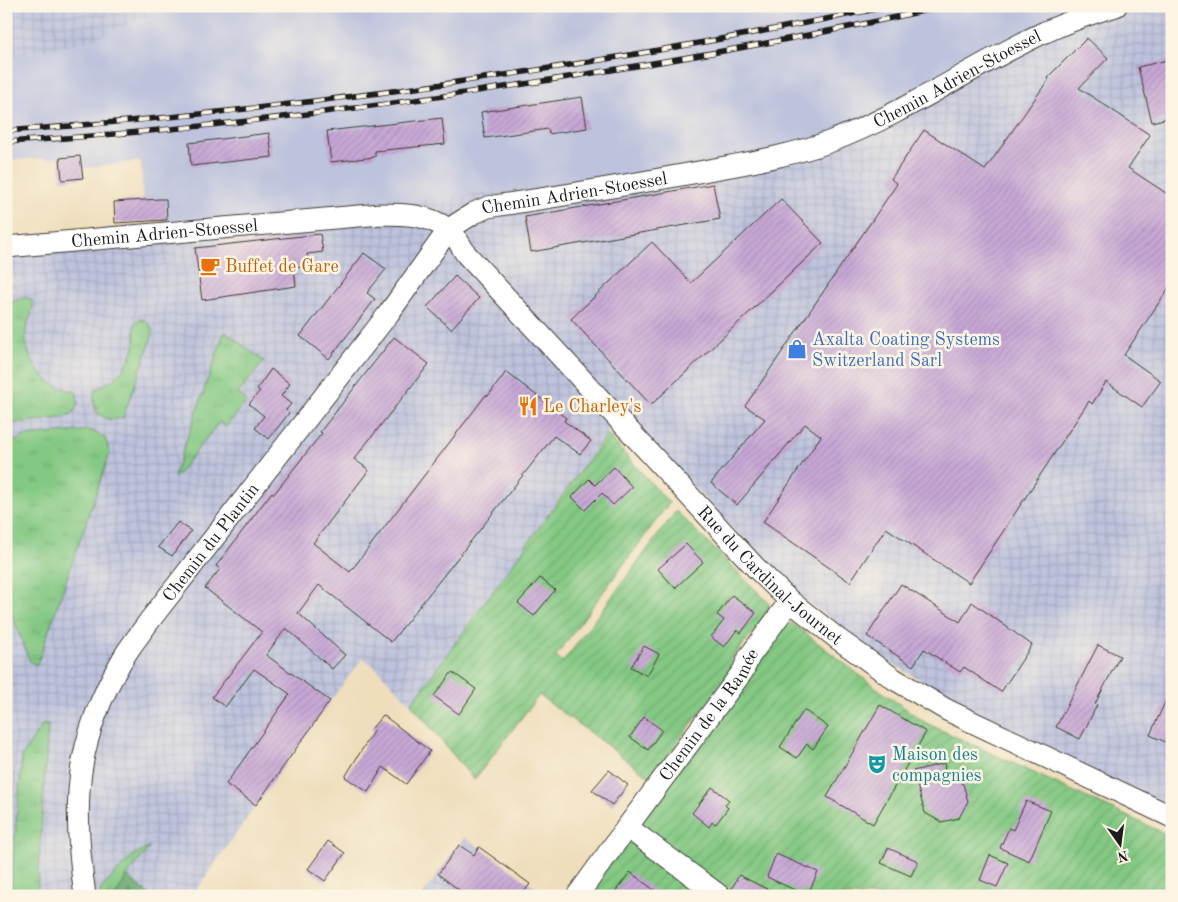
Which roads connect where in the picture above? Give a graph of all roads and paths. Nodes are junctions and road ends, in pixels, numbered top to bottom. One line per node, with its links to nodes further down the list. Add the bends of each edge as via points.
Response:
1 (1116, 6): 2 (street, Chemin Adrien-Stoessel, via 1044,32 898,111 828,142 783,156 630,185 488,207)
2 (449, 229): 3 (street, Chemin Adrien-Stoessel, via 418,215 380,214); 4 (street, Rue du Cardinal-Journet, via 466,254); 7 (street, Chemin du Plantin, via 389,313 150,620 108,684 93,721 80,771 78,847)
3 (6, 247)
4 (790, 601): 5 (street, Rue du Cardinal-Journet, via 894,679 947,710); 6 (street, Chemin de la Ramée, via 748,657 743,671)
5 (1172, 817)
6 (627, 827): 8 (street, Chemin de la Ramée); 9 (street)
7 (85, 896)
8 (577, 896)
9 (720, 896)

